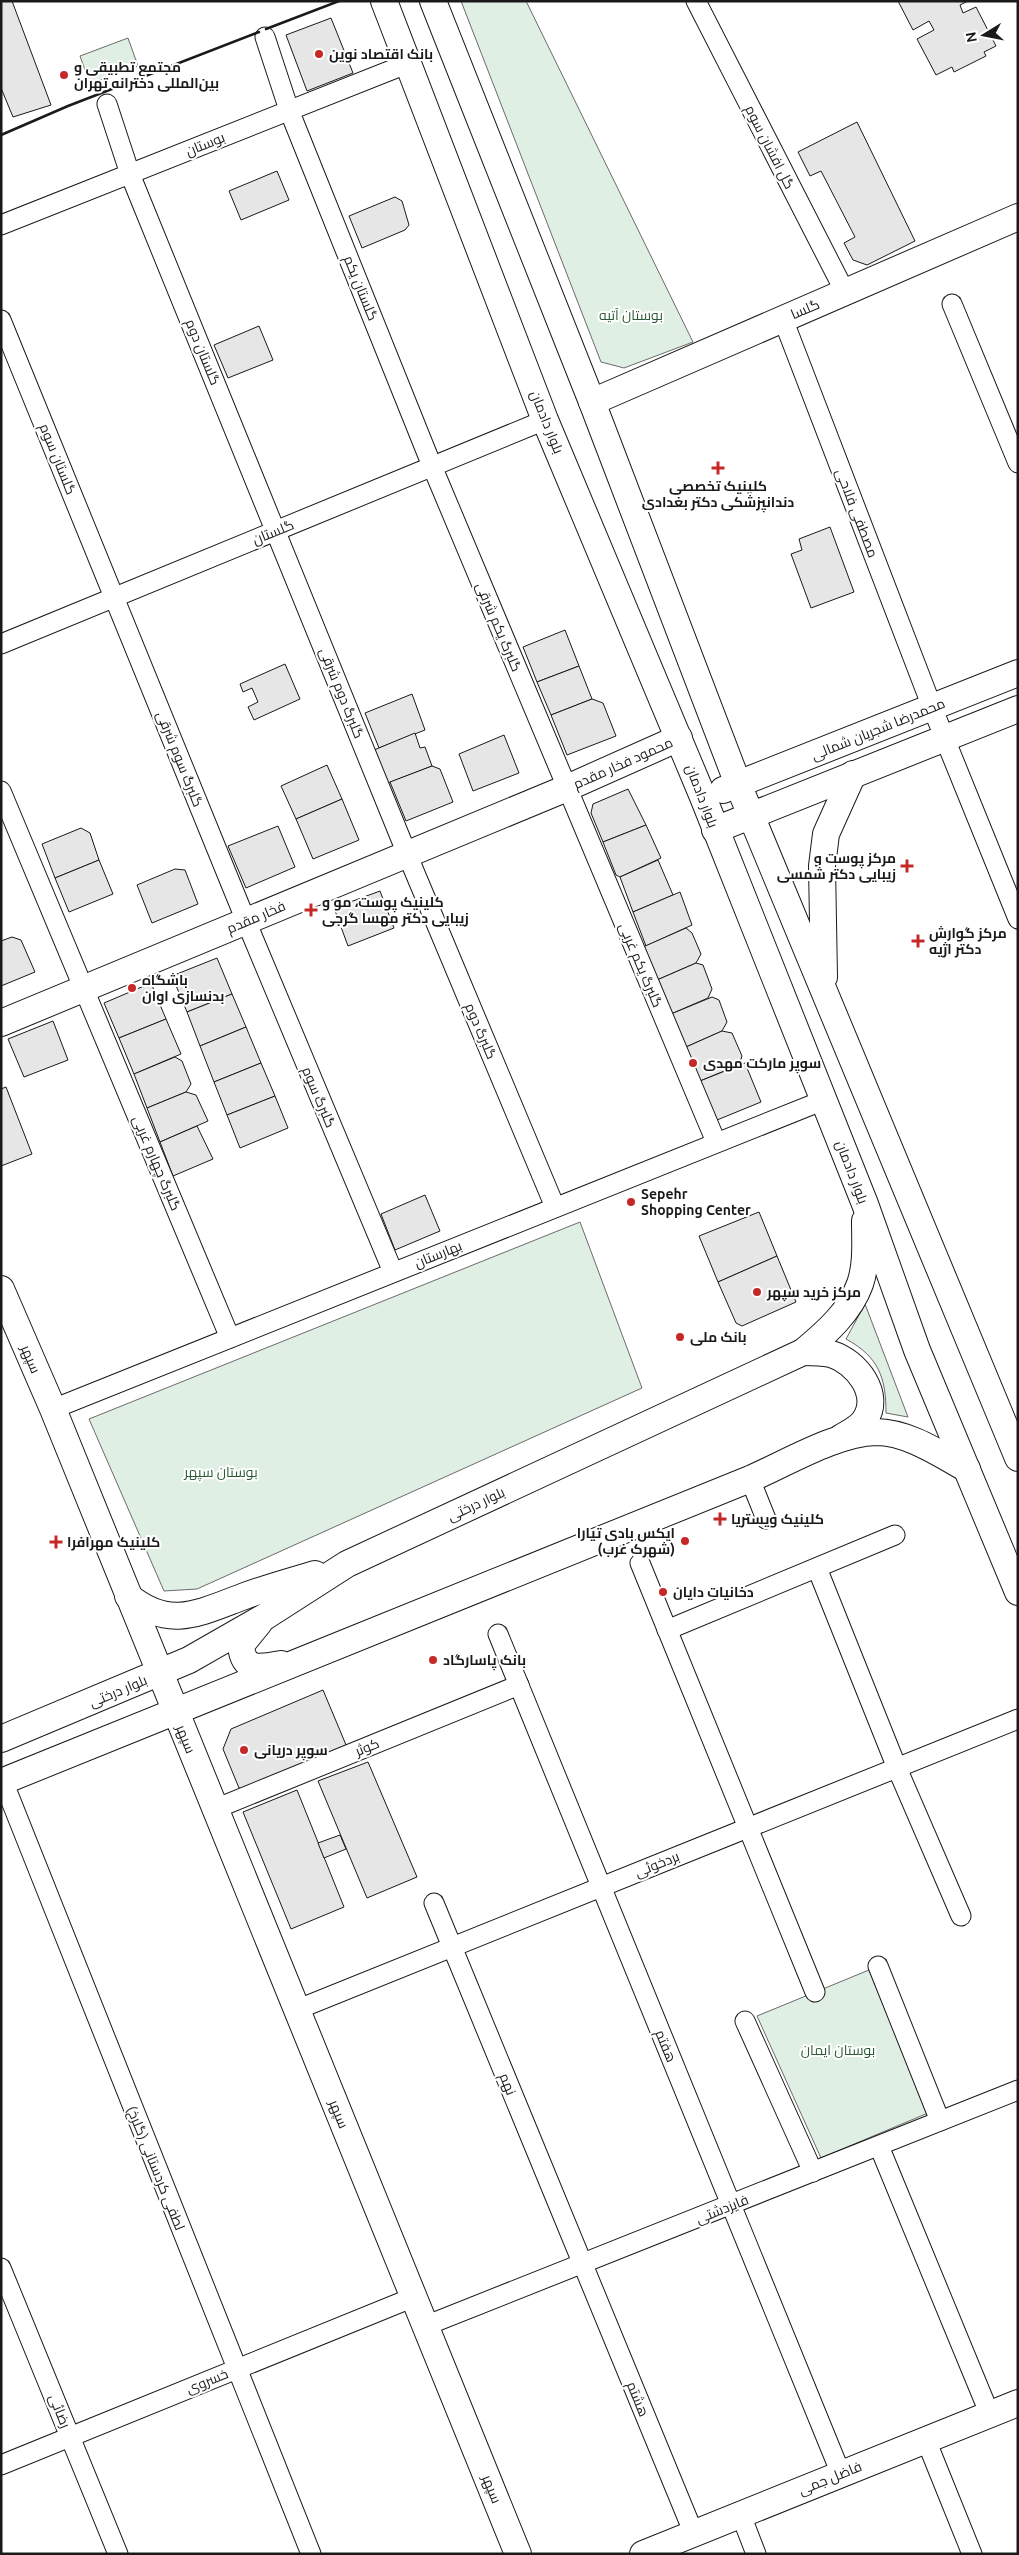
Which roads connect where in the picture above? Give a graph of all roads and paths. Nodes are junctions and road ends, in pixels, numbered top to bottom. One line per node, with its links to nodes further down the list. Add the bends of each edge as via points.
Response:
1 (384, 1): 5 (main road, بلوار دادمان)
2 (433, 1): 15 (main road)
3 (696, 1): 11 (street, گل افشان سوم)
4 (264, 37): 7 (street, گلستان یکم)
5 (409, 63): 7 (street, بوستان); 16 (main road, بلوار دادمان)
6 (107, 104): 8 (street, گلستان دوم)
7 (289, 110): 8 (street, بوستان); 18 (street, گلستان یکم)
8 (130, 174): 10 (street, بوستان); 19 (street, گلستان دوم)
9 (1018, 217): 11 (main road, گلسا)
10 (1, 225)
11 (845, 292): 13 (main road, گلسا)
12 (952, 304): 17 (street)
13 (783, 319): 15 (main road, گلسا); 23 (street, مصطفی فلاحی)
14 (1, 320): 20 (street, گلستان سوم)
15 (592, 402): 28 (main road)
16 (545, 420): 18 (street, گلستان); 26 (main road, بلوار دادمان)
17 (1018, 463)
18 (432, 466): 19 (street, گلستان); 29 (street, گلبرگ یکم شرقی)
19 (276, 531): 20 (street, گلستان); 34 (street, گلبرگ دوم شرقی)
20 (114, 598): 21 (street, گلستان); 36 (street, گلبرگ سوم شرقی)
21 (1, 644)
22 (1018, 673): 23 (main road, محمدرضا شجریان شمالی)
23 (932, 707): 25 (street, مصطفی فلاحی); 28 (main road, محمدرضا شجریان شمالی)
24 (1018, 709): 25 (main road)
25 (944, 737): 27 (main road); 35 (street, مصطفی فلاحی)
26 (680, 738): 29 (main road, محمود فخار مقدم); 31 (main road, بلوار دادمان)
27 (853, 774): 32 (main road); 38 (main road, via 826,834 822,866)
28 (738, 784): 31 (main road, محمدرضا شجریان شمالی); 32 (main road)
29 (567, 788): 34 (main road, فخار مقدم); 41 (street, گلبرگ یکم غربی)
30 (1, 791): 37 (street, گلبرگ چهارم غربی)
31 (703, 797): 33 (main road, بلوار دادمان)
32 (751, 815): 33 (main road); 38 (main road)
33 (716, 830): 40 (main road, بلوار دادمان)
34 (407, 854): 36 (main road, فخار مقدم); 43 (street, گلبرگ دوم)
35 (1018, 919)
36 (246, 921): 37 (main road, فخار مقدم); 44 (street, گلبرگ سوم)
37 (85, 988): 39 (main road, فخار مقدم); 46 (street, گلبرگ چهارم غربی)
38 (825, 994): 50 (main road)
39 (1, 1023)
40 (824, 1100): 41 (street, بهارستان); 42 (main road, بلوار دادمان)
41 (716, 1142): 43 (street, بهارستان)
42 (865, 1204): 47 (main road, بلوار درختی, via 860,1284 838,1320); 51 (main road, بلوار دادمان, via 918,1350)
43 (555, 1207): 44 (street, بهارستان)
44 (393, 1272): 46 (street, بهارستان)
45 (1, 1289): 48 (main road, سپهر)
46 (230, 1338): 48 (street, بهارستان)
47 (803, 1352): 49 (main road, via 829,1354 843,1359 866,1382 870,1399 868,1414 863,1422); 56 (main road, بلوار درختی)
48 (53, 1409): 59 (main road, سپهر)
49 (837, 1441): 51 (main road, via 876,1432 892,1435 917,1442); 52 (main road)
50 (1018, 1458)
51 (967, 1469): 58 (main road, بلوار دادمان)
52 (750, 1479): 53 (street); 63 (main road)
53 (766, 1519)
54 (895, 1536): 57 (street)
55 (640, 1563): 61 (street)
56 (347, 1564): 59 (main road, via 243,1596 195,1615 156,1614 142,1608); 60 (main road, بلوار درختی)
57 (817, 1568): 61 (street); 71 (street)
58 (1018, 1592)
59 (128, 1596): 64 (main road, سپهر)
60 (266, 1616): 63 (main road, via 241,1645 246,1663 253,1667 266,1667); 64 (main road, بلوار درختی)
61 (667, 1630): 74 (street)
62 (498, 1634): 65 (street, هفتم)
63 (298, 1661): 66 (main road)
64 (160, 1673): 66 (main road, سپهر); 67 (main road, بلوار درختی)
65 (519, 1685): 73 (street, کوثر); 75 (street, هفتم)
66 (175, 1712): 70 (main road); 73 (main road, سپهر)
67 (56, 1717): 69 (main road, بلوار درختی); 70 (main road)
68 (1018, 1719): 71 (street, بردخوئی)
69 (1, 1738)
70 (71, 1753): 72 (main road)
71 (897, 1768): 74 (street, بردخوئی); 77 (street)
72 (2, 1782): 92 (street, لطفی کردستانی (گلرخ))
73 (215, 1809): 81 (main road, سپهر)
74 (748, 1828): 75 (street, بردخوئی); 80 (street)
75 (601, 1887): 78 (street, بردخوئی); 87 (street, هفتم)
76 (434, 1903): 78 (street, نهم)
77 (961, 1916)
78 (451, 1947): 81 (street, بردخوئی); 88 (street, نهم)
79 (878, 1966): 84 (street)
80 (815, 1992)
81 (296, 2010): 90 (main road, سپهر)
82 (745, 2021): 86 (street)
83 (1018, 2090): 84 (street, فایزدشتی)
84 (940, 2121): 85 (street, فایزدشتی)
85 (879, 2146): 86 (street, فایزدشتی); 94 (street)
86 (813, 2172): 87 (street, فایزدشتی)
87 (731, 2205): 88 (street, فایزدشتی); 98 (street, هفتم)
88 (582, 2264): 91 (street, فایزدشتی); 100 (street, هشتم)
89 (1, 2268): 95 (street, رضائی)
90 (414, 2297): 91 (main road, سپهر); 92 (street, خسروی)
91 (426, 2326): 103 (main road, سپهر)
92 (236, 2369): 95 (street, خسروی); 102 (street, لطفی کردستانی (گلرخ))
93 (1018, 2403): 94 (main road, فاضل جمی)
94 (990, 2414): 96 (main road, فاضل جمی)
95 (70, 2437): 97 (street, خسروی); 101 (street, رضائی)
96 (926, 2440): 98 (main road, فاضل جمی); 106 (street)
97 (1, 2465)
98 (841, 2474): 99 (main road, فاضل جمی)
99 (741, 2515): 100 (main road, فاضل جمی); 105 (street)
100 (694, 2534): 104 (main road, فاضل جمی)
101 (118, 2554)
102 (311, 2554)
103 (518, 2554)
104 (643, 2554)
105 (756, 2554)
106 (972, 2554)

